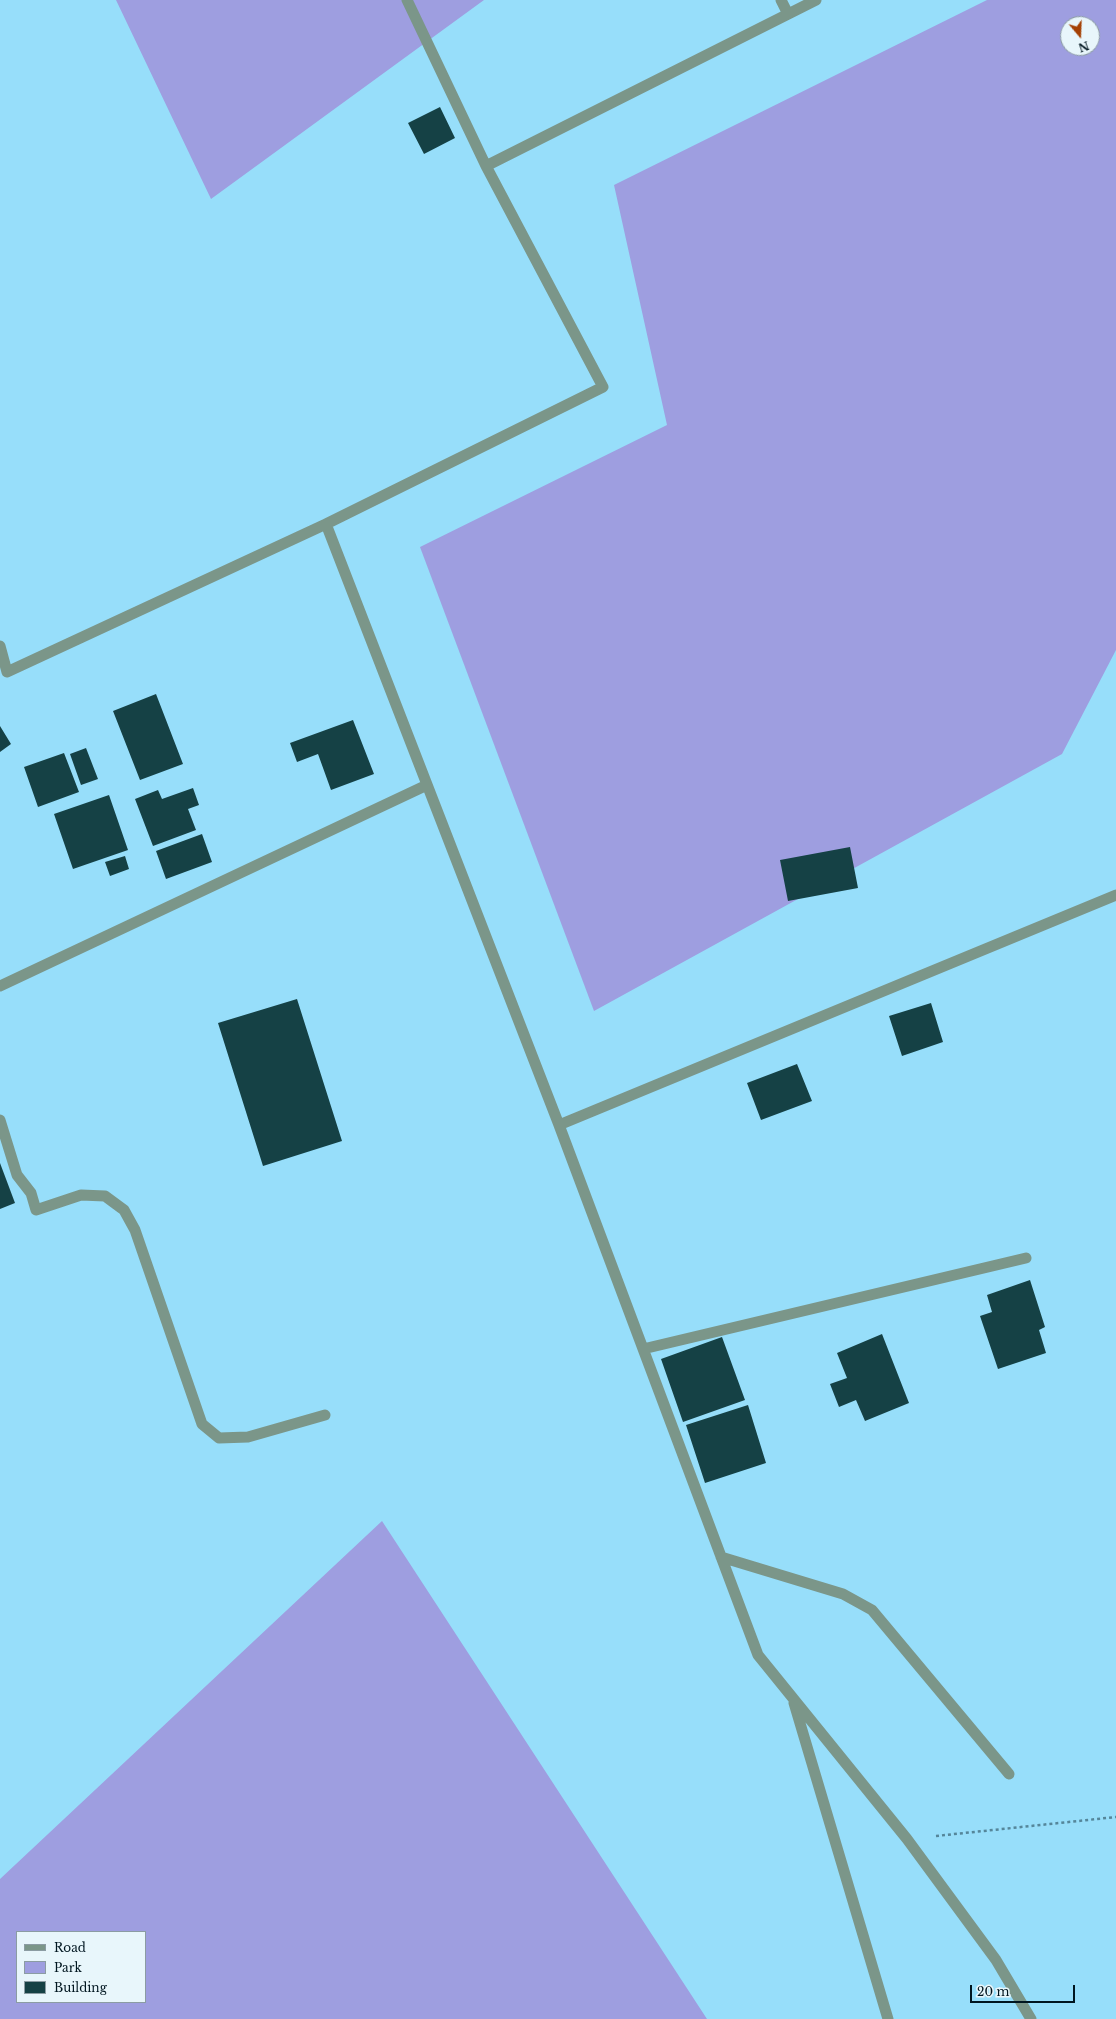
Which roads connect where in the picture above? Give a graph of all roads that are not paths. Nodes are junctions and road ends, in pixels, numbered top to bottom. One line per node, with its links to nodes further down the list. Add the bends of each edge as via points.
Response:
1 (407, 0): 5 (street)
2 (781, 0): 4 (street)
3 (816, 0): 4 (street)
4 (788, 14): 5 (street)
5 (486, 166): 6 (street, via 603,387)
6 (326, 524): 8 (street); 9 (street)
7 (0, 646): 8 (street)
8 (4, 674)
9 (427, 785): 11 (street); 13 (street)
10 (1116, 894): 13 (street)
11 (0, 986)
12 (0, 1120): 16 (street, via 17,1175 31,1193 36,1210 81,1195 105,1196 124,1210 135,1230 202,1424 218,1438 248,1437)
13 (559, 1125): 15 (street)
14 (1026, 1258): 15 (street)
15 (643, 1349): 17 (street)
16 (325, 1416)
17 (721, 1558): 18 (street, via 758,1656); 19 (street, via 843,1594 872,1610)
18 (793, 1698): 20 (street); 21 (street, via 907,1839 996,1960)
19 (1009, 1774)
20 (888, 2019)
21 (1031, 2019)

